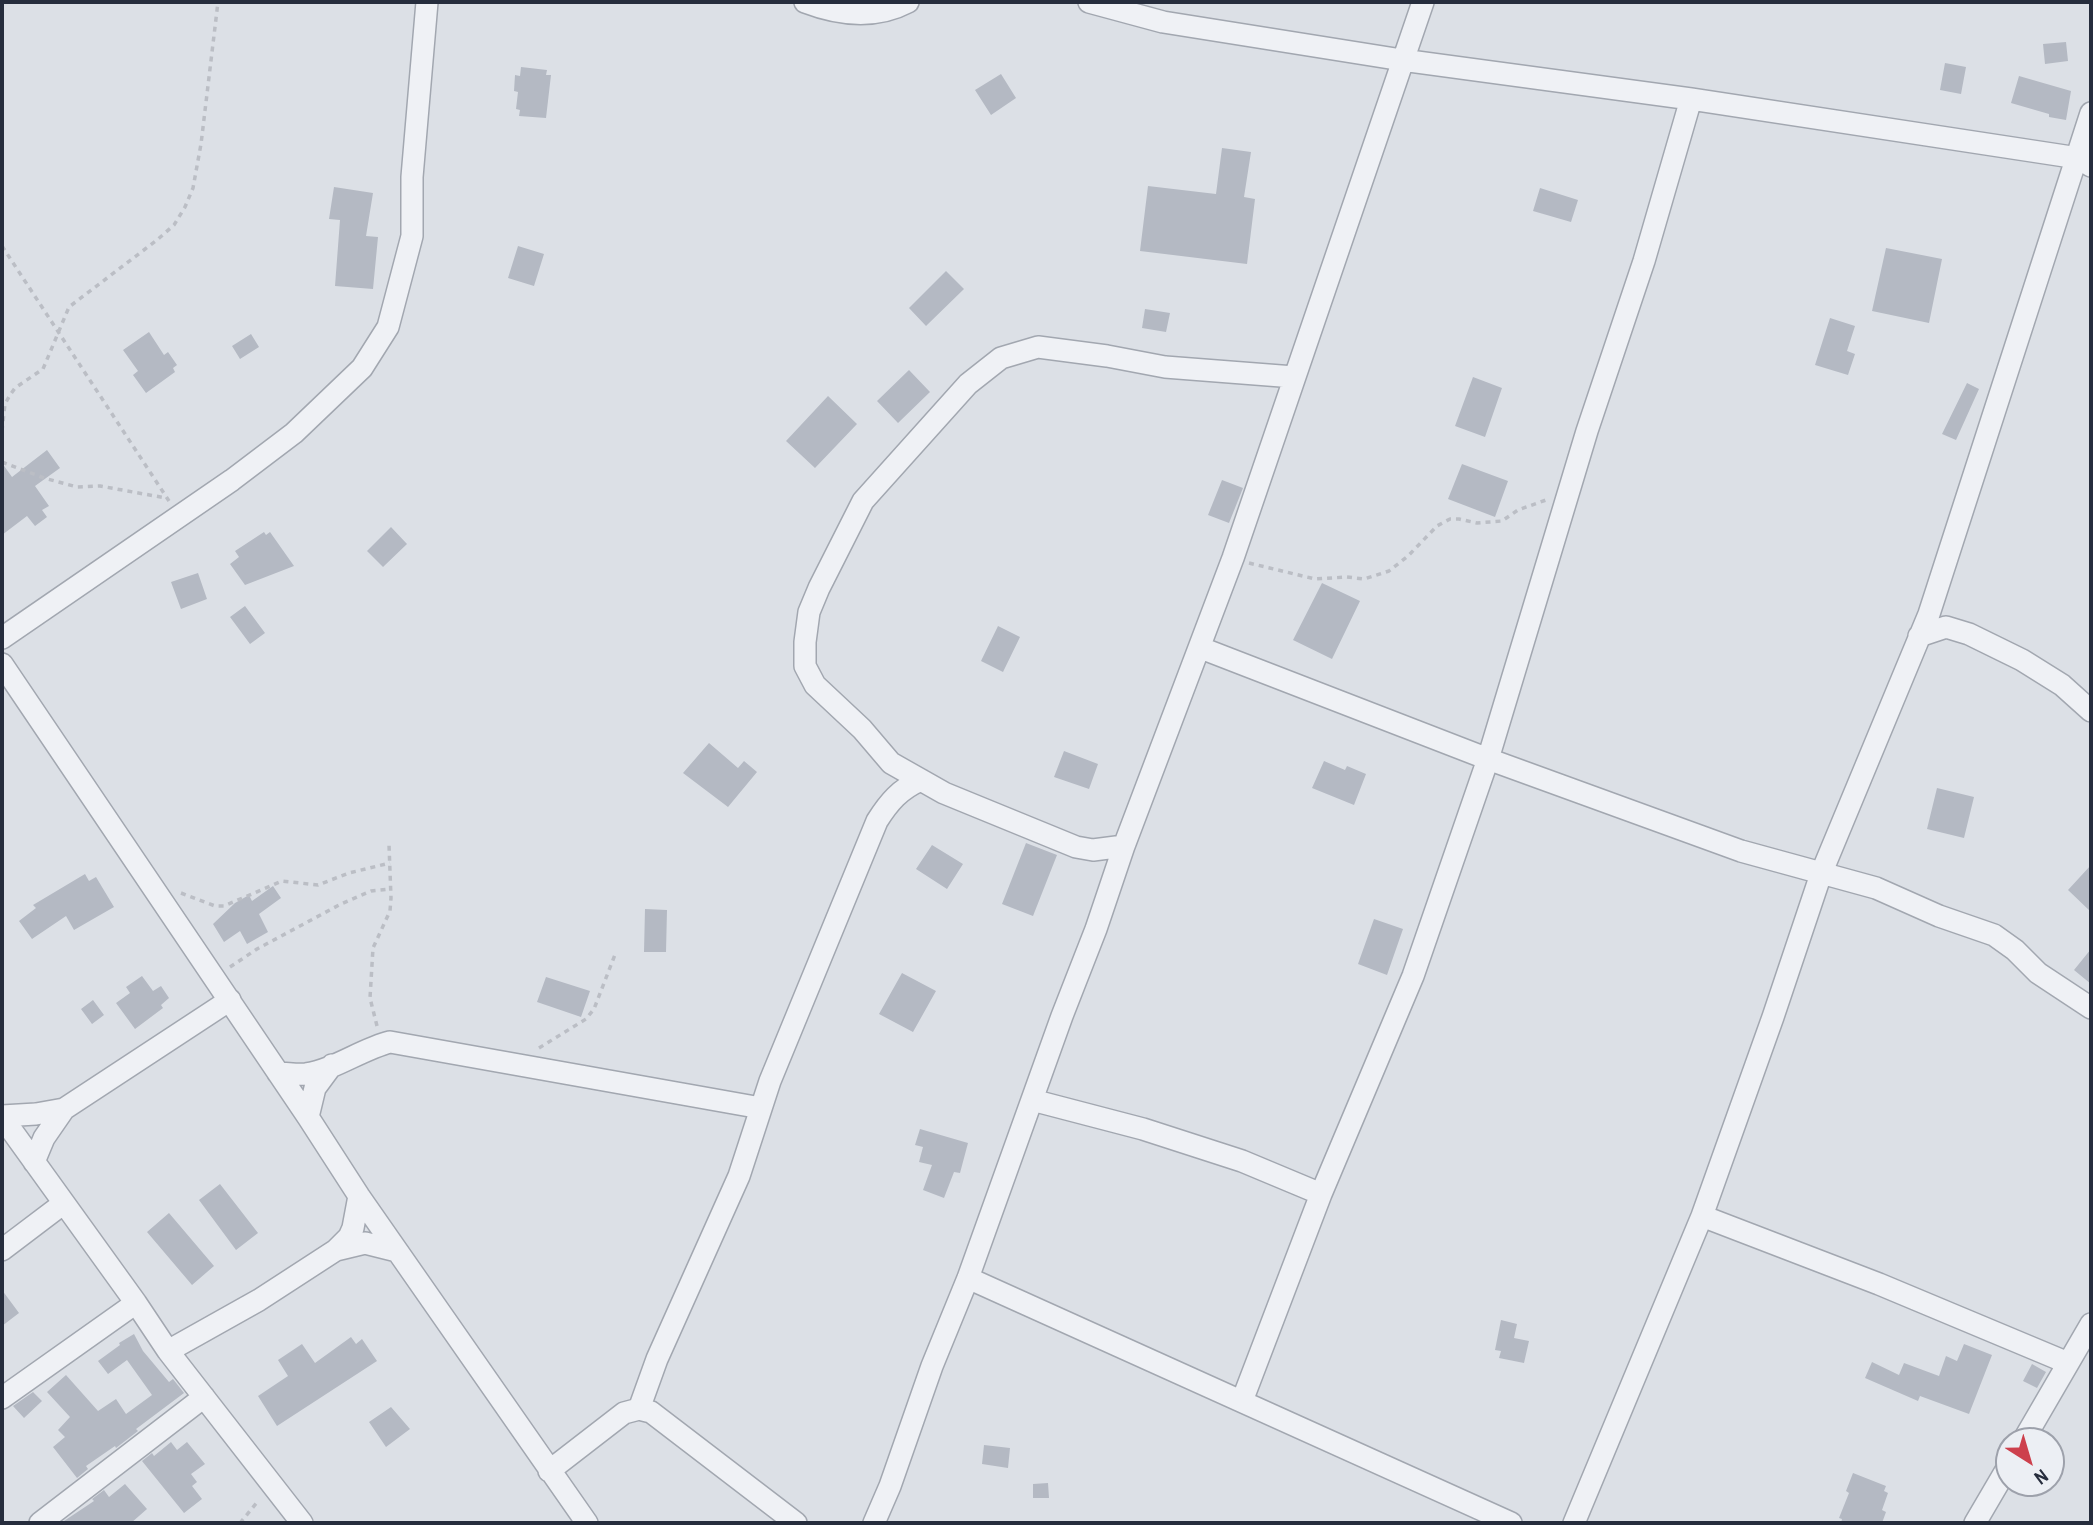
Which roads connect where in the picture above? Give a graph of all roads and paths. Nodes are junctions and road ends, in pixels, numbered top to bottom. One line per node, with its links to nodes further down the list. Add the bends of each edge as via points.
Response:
1 (218, 2): 12 (path, via 201,144 185,207 157,240 69,307)
2 (427, 2): 18 (street, via 412,177 412,236 388,327 362,368 293,433)
3 (805, 2): 4 (street, via 830,12 881,13)
4 (908, 2)
5 (1089, 2): 7 (street, via 1163,22)
6 (1423, 2): 7 (street)
7 (1402, 60): 8 (street); 13 (street)
8 (1691, 99): 10 (street); 16 (street)
9 (2091, 113): 10 (street)
10 (2085, 162): 20 (street)
11 (2, 246): 12 (path)
12 (58, 332): 14 (path, via 43,369 9,395); 17 (path)
13 (1294, 377): 19 (street); 26 (street, via 1165,367 1038,346 1002,358 968,383 863,501 818,588 805,642 805,666 815,685 891,763)
14 (2, 431)
15 (2, 462): 17 (path, via 77,487 100,486)
16 (1568, 494): 19 (path, via 1518,510 1502,521 1450,519 1389,570 1364,579 1315,579); 25 (street)
17 (166, 498): 18 (path)
18 (180, 517): 21 (street)
19 (1233, 558): 22 (street)
20 (1919, 636): 24 (street, via 1946,627 1969,634 2062,685); 30 (street)
21 (2, 638)
22 (1201, 648): 25 (street); 28 (street)
23 (2, 664): 31 (street)
24 (2091, 711)
25 (1488, 759): 30 (street, via 1741,851); 47 (street, via 1413,976)
26 (921, 780): 28 (street, via 1076,847); 42 (street, via 895,796 877,821)
27 (389, 845): 29 (path)
28 (1124, 846): 41 (street)
29 (390, 863): 31 (path, via 318,885 282,881 224,906); 32 (path)
30 (1821, 874): 36 (street, via 1876,888 1994,935 2038,973); 50 (street)
31 (152, 885): 34 (street)
32 (391, 890): 34 (path, via 371,891 294,928 237,961); 37 (path, via 390,911 373,948 370,998 378,1023 376,1033)
33 (616, 952): 39 (path, via 586,1019)
34 (216, 981): 35 (street)
35 (229, 1000): 40 (street); 43 (street)
36 (2091, 1008)
37 (355, 1054): 38 (street); 39 (street, via 390,1042)
38 (331, 1065): 40 (street, via 305,1074); 45 (street, via 315,1088)
39 (510, 1065): 42 (street)
40 (278, 1073): 45 (street)
41 (1032, 1100): 47 (street, via 1242,1161); 54 (street)
42 (761, 1108): 62 (street, via 739,1176)
43 (64, 1109): 44 (street); 46 (street)
44 (2, 1116): 46 (street)
45 (308, 1117): 48 (street)
46 (34, 1162): 49 (street)
47 (1321, 1194): 61 (street)
48 (359, 1196): 52 (street, via 354,1228); 53 (street)
49 (64, 1203): 51 (street); 55 (street)
50 (1702, 1216): 58 (street); 74 (street)
51 (2, 1250)
52 (336, 1250): 53 (street, via 365,1243); 57 (street)
53 (397, 1251): 64 (street)
54 (968, 1278): 61 (street); 72 (street)
55 (136, 1303): 57 (street); 60 (street)
56 (2091, 1324): 58 (street)
57 (168, 1351): 59 (street)
58 (2068, 1363): 63 (street)
59 (204, 1397): 65 (street); 67 (street)
60 (2, 1398)
61 (1242, 1401): 73 (street)
62 (639, 1409): 64 (street, via 624,1413); 71 (street, via 650,1412)
63 (2031, 1427)
64 (549, 1471): 70 (street)
65 (272, 1485): 68 (path); 69 (street)
66 (1995, 1489): 75 (street)
67 (40, 1523)
68 (240, 1523)
69 (302, 1523)
70 (587, 1523)
71 (796, 1523)
72 (874, 1523)
73 (1511, 1523)
74 (1574, 1523)
75 (1975, 1523)

